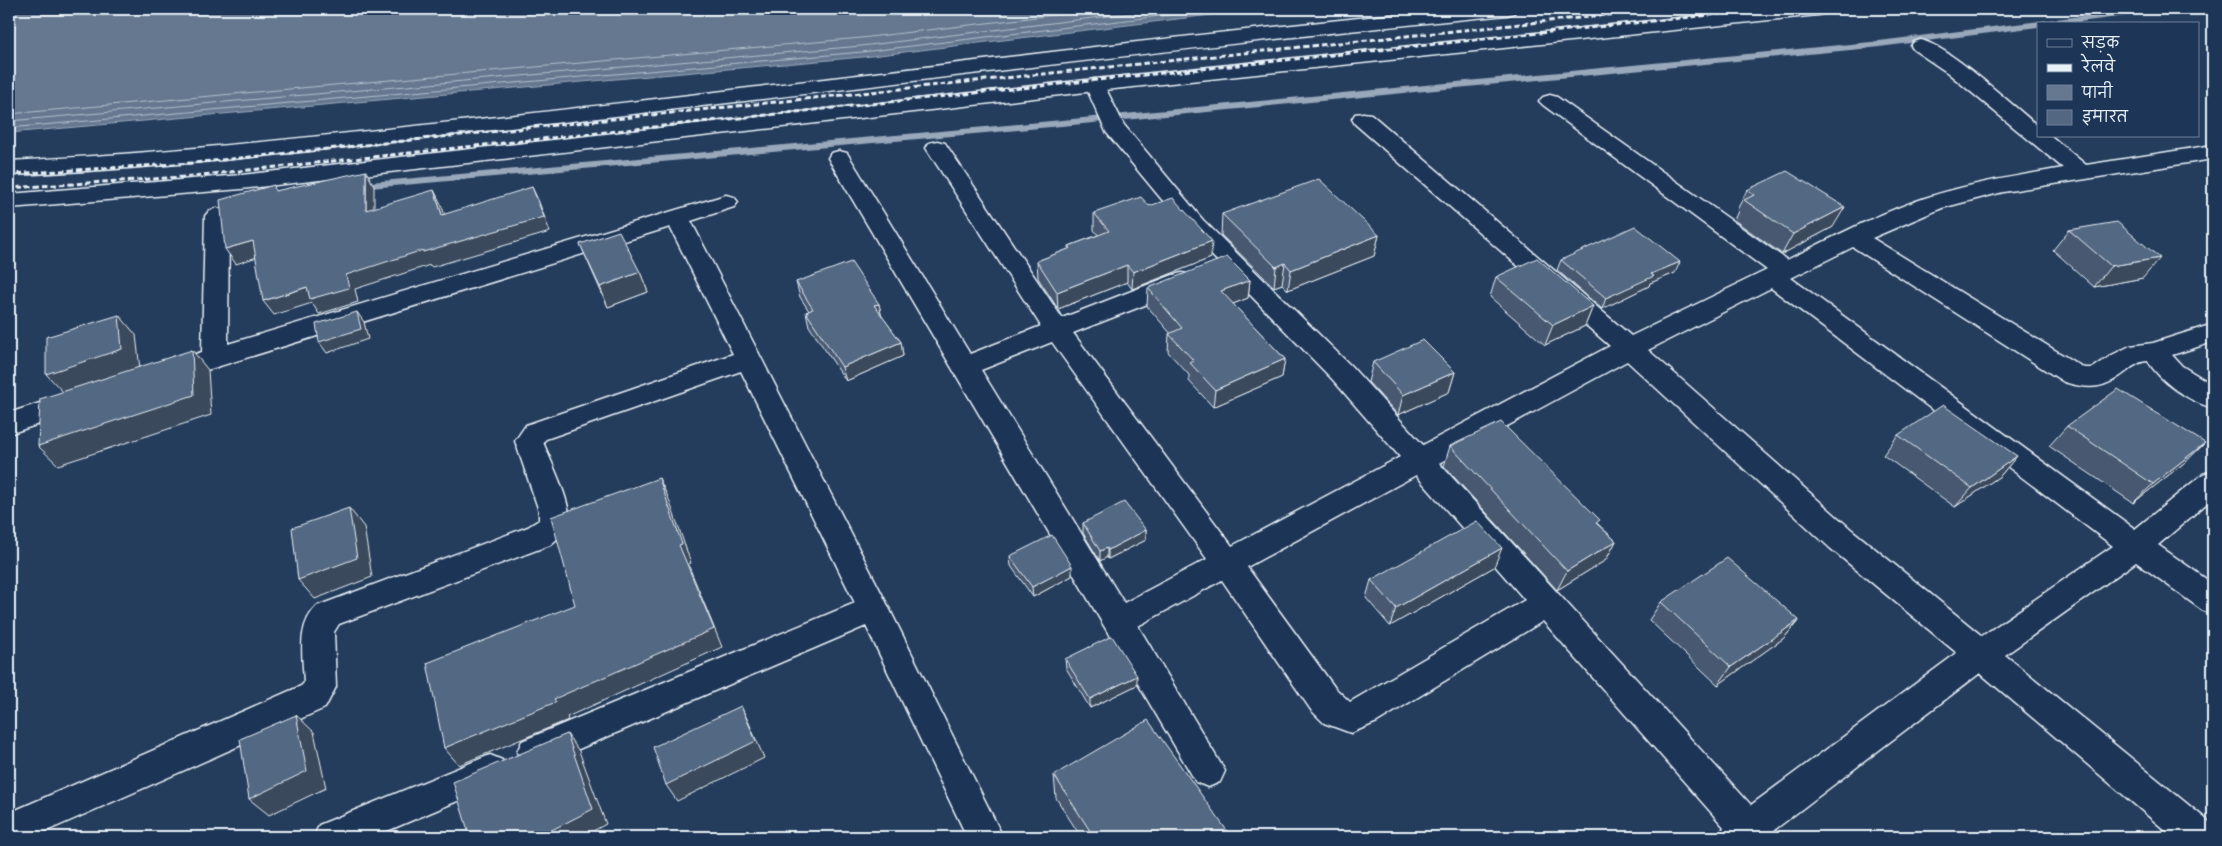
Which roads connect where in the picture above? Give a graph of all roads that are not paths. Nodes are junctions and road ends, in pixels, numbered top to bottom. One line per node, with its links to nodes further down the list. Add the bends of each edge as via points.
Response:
1 (1507, 9): 12 (street, via 1349,23 387,135)
2 (1818, 9): 4 (street)
3 (1921, 46): 7 (street)
4 (1095, 85): 14 (street, via 270,179); 19 (street, via 1110,118)
5 (1550, 101): 20 (street)
6 (1363, 119): 23 (street)
7 (2037, 136)
8 (2039, 138): 13 (street)
9 (937, 148): 21 (street)
10 (2213, 152): 13 (street)
11 (839, 158): 27 (street)
12 (9, 168)
13 (2082, 173): 18 (street, via 2002,185 1934,204)
14 (9, 201)
15 (726, 202): 17 (street)
16 (217, 216): 25 (street)
17 (677, 217): 25 (street); 26 (street)
18 (1854, 237): 20 (street); 24 (street, via 2072,375 2095,379 2140,352)
19 (1230, 262): 21 (street); 32 (street, via 1342,373)
20 (1779, 274): 23 (street); 34 (street)
21 (1057, 330): 27 (street); 35 (street)
22 (2213, 333): 24 (street)
23 (1629, 348): 32 (street); 40 (street, via 1841,539)
24 (2158, 353): 30 (street, via 2168,369)
25 (215, 356): 28 (street)
26 (748, 359): 38 (street); 42 (street, via 536,432 529,441 554,511 555,522 550,530 328,616 320,623 318,632 320,687 313,697)
27 (964, 366): 39 (street)
28 (140, 381)
29 (93, 396): 31 (street)
30 (2213, 398)
31 (9, 424)
32 (1419, 460): 35 (street); 37 (street)
33 (2212, 485): 34 (street)
34 (2136, 546): 36 (street); 40 (street)
35 (1226, 561): 37 (street, via 1323,699 1336,712 1351,718); 39 (street)
36 (2213, 600)
37 (1546, 603): 43 (street)
38 (874, 609): 44 (street); 45 (street)
39 (1118, 621): 41 (street)
40 (1981, 654): 43 (street); 46 (street)
41 (1208, 771)
42 (9, 830)
43 (1743, 833)
44 (332, 837)
45 (985, 837)
46 (2200, 837)

